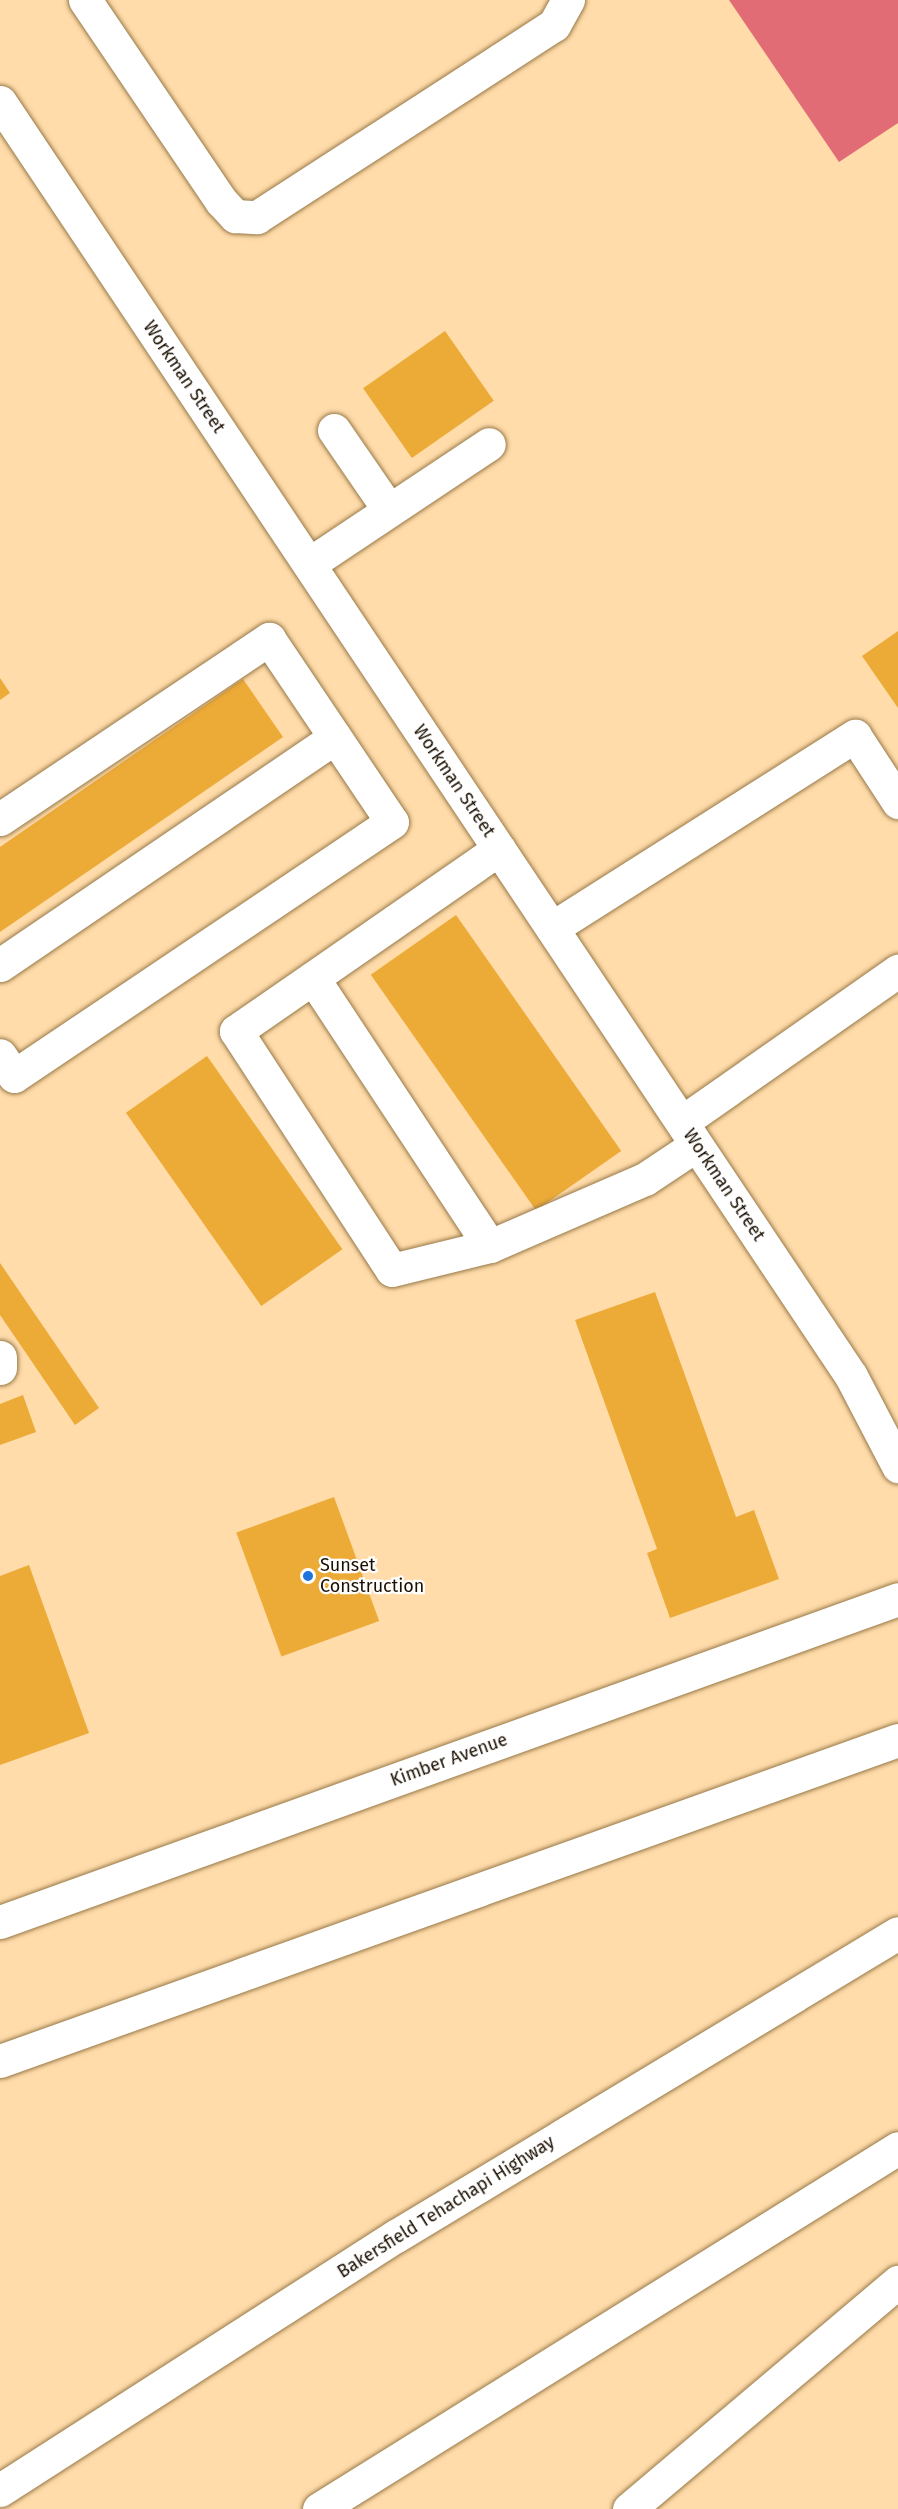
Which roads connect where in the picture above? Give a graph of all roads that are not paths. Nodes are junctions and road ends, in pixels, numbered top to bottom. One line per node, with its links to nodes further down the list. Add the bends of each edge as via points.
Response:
1 (85, 0): 2 (main road, via 220,201 235,216 257,217 554,26)
2 (568, 0)
3 (0, 102): 7 (main road, Workman Street)
4 (334, 430): 6 (main road)
5 (489, 444): 6 (main road)
6 (389, 510): 7 (main road)
7 (309, 564): 11 (main road, Workman Street)
8 (335, 737): 10 (main road, via 269,639); 13 (main road); 16 (main road, via 392,822 14,1076)
9 (898, 802): 12 (main road, via 855,736)
10 (0, 819)
11 (499, 849): 12 (main road, Workman Street); 15 (main road)
12 (552, 928): 17 (main road, Workman Street)
13 (0, 964)
14 (898, 971): 17 (main road)
15 (313, 978): 18 (main road); 18 (main road, via 236,1031 392,1270)
16 (0, 1056)
17 (689, 1133): 18 (main road, via 645,1179); 21 (main road, Workman Street, via 851,1376)
18 (490, 1246)
19 (0, 1357): 20 (main road)
20 (0, 1368)
21 (898, 1466)
22 (898, 1599): 24 (main road, Kimber Avenue)
23 (898, 1740): 26 (main road)
24 (0, 1922)
25 (898, 1933): 29 (main road, Bakersfield Tehachapi Highway, via 396,2236)
26 (0, 2061)
27 (898, 2148): 30 (main road)
28 (898, 2282): 31 (main road)
29 (0, 2490)
30 (319, 2509)
31 (629, 2509)

